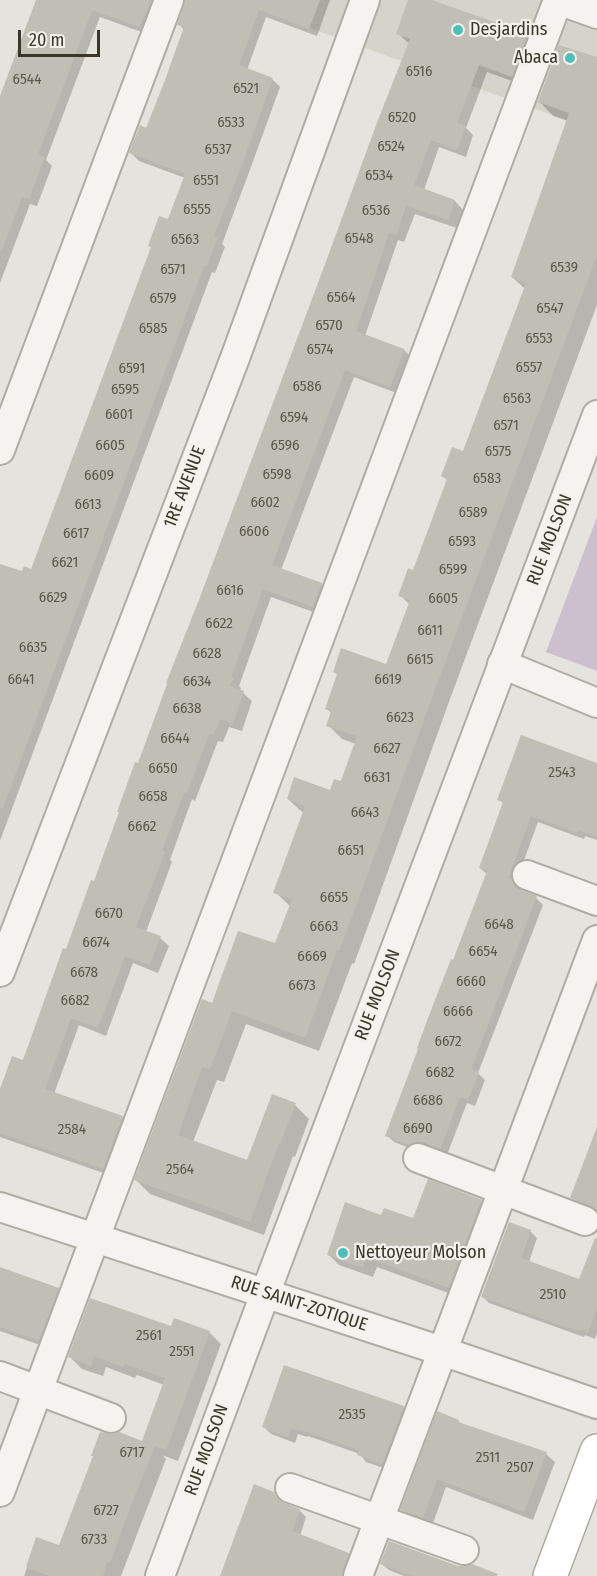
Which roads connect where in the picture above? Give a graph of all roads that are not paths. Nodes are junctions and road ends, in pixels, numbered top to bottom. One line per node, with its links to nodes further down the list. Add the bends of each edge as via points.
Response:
1 (169, 0): 6 (street)
2 (365, 0): 12 (street, 1RE AVENUE, via 235,358)
3 (558, 0): 4 (street); 17 (street)
4 (597, 14)
5 (597, 415): 7 (street, RUE MOLSON)
6 (0, 450)
7 (502, 664): 8 (street); 18 (street, RUE MOLSON)
8 (597, 703)
9 (527, 875): 10 (street)
10 (597, 901)
11 (597, 940): 14 (street)
12 (0, 972)
13 (418, 1158): 14 (street)
14 (502, 1190): 16 (street); 19 (street)
15 (0, 1206): 17 (street, RUE SAINT-ZOTIQUE)
16 (585, 1221)
17 (95, 1237): 18 (street, RUE SAINT-ZOTIQUE); 21 (street)
18 (265, 1294): 19 (street, RUE SAINT-ZOTIQUE); 29 (street, RUE MOLSON)
19 (442, 1351): 22 (street, RUE SAINT-ZOTIQUE); 27 (street)
20 (0, 1376): 21 (street)
21 (38, 1391): 23 (street); 26 (street)
22 (597, 1404)
23 (111, 1418)
24 (597, 1451): 31 (main road)
25 (290, 1488): 27 (street)
26 (0, 1492)
27 (379, 1519): 28 (street); 30 (street)
28 (464, 1550)
29 (160, 1576)
30 (358, 1576)
31 (550, 1576)

